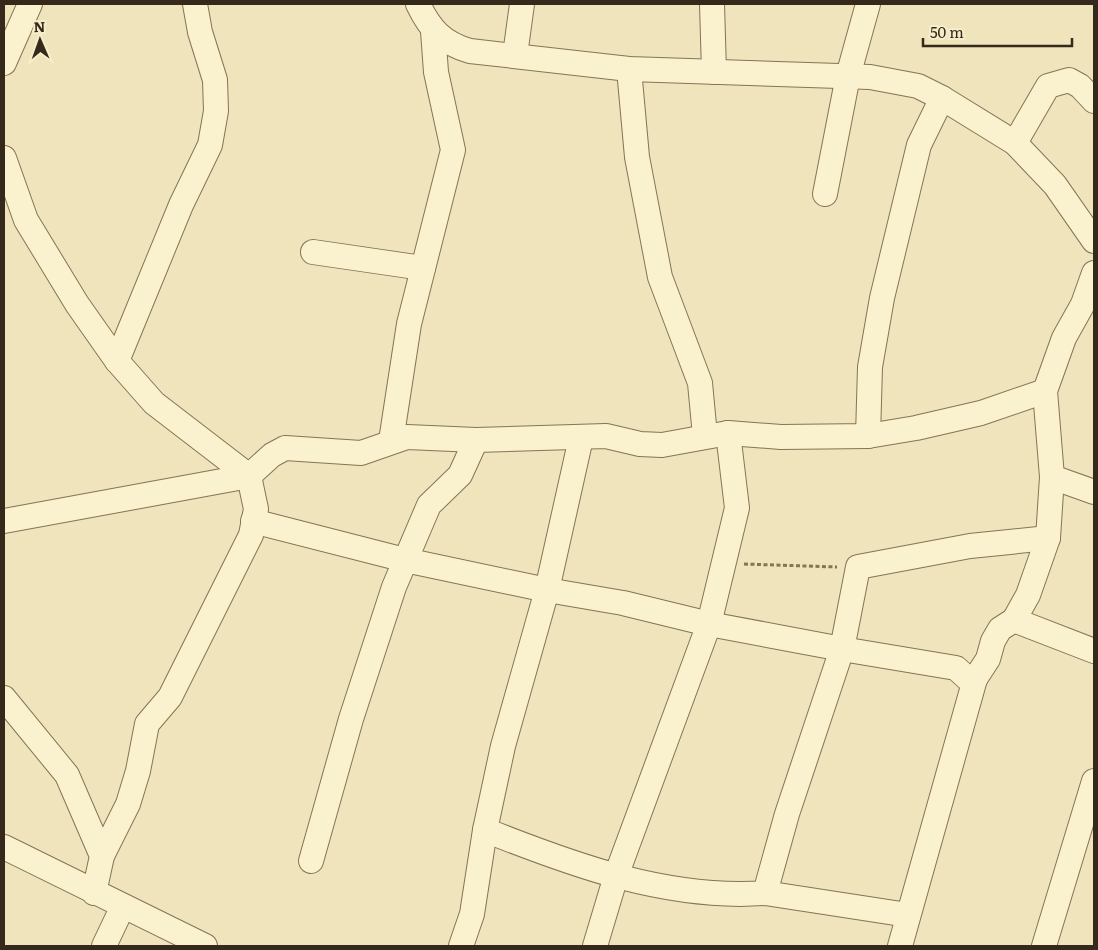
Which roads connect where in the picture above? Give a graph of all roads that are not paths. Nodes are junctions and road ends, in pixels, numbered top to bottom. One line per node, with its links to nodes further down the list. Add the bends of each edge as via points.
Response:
1 (30, 4): 9 (street)
2 (195, 4): 23 (street, via 215,80 216,111 210,145 181,205)
3 (418, 4): 7 (street)
4 (522, 4): 8 (street)
5 (712, 4): 11 (street)
6 (868, 4): 12 (street)
7 (432, 31): 8 (street, via 457,47); 20 (street, via 436,72 452,150)
8 (515, 55): 10 (street)
9 (4, 63)
10 (628, 69): 11 (street); 26 (street, via 637,156 660,277 700,382)
11 (714, 72): 12 (street)
12 (848, 76): 13 (street, via 911,84); 17 (street)
13 (942, 98): 15 (street); 27 (street, via 919,145 882,298 870,367)
14 (1094, 101): 15 (street, via 1069,80 1048,86)
15 (1015, 143): 18 (street, via 1055,185)
16 (4, 158): 23 (street, via 26,220 77,304)
17 (824, 194)
18 (1094, 241)
19 (313, 252): 20 (street)
20 (423, 268): 30 (street, via 409,324)
21 (1094, 273): 22 (street)
22 (1089, 309): 24 (street, via 1064,338)
23 (117, 361): 31 (street, via 154,403)
24 (1045, 391): 27 (street, via 981,413); 32 (street)
25 (728, 433): 26 (street); 27 (street, via 780,437); 40 (street, via 737,508)
26 (705, 436): 28 (street, via 662,446 606,436)
27 (868, 436)
28 (581, 438): 29 (street); 38 (street)
29 (476, 440): 30 (street, via 407,437); 37 (street, via 460,475 429,505)
30 (391, 441): 31 (street, via 361,453 286,448 272,455)
31 (249, 476): 34 (street); 35 (street, via 256,509)
32 (1052, 477): 33 (street); 36 (street)
33 (1094, 492)
34 (4, 521)
35 (253, 521): 37 (street); 48 (street, via 251,535 188,663 170,697 147,724 128,804)
36 (1048, 538): 39 (street, via 1028,595); 41 (street, via 955,548 858,567)
37 (405, 560): 38 (street); 49 (street, via 351,719)
38 (547, 590): 40 (street, via 623,603); 46 (street, via 503,746)
39 (1014, 620): 42 (street); 43 (street, via 1000,629)
40 (709, 624): 41 (street); 50 (street)
41 (842, 649): 43 (street, via 938,663 956,668 967,678); 52 (street, via 787,814)
42 (1094, 651)
43 (975, 680): 54 (street)
44 (4, 698): 48 (street, via 67,775)
45 (1094, 781): 60 (street)
46 (484, 830): 50 (street, via 567,863); 57 (street, via 472,914)
47 (5, 850): 51 (street, via 38,862)
48 (102, 856): 51 (street)
49 (312, 861)
50 (616, 876): 52 (street, via 731,896); 58 (street)
51 (94, 892): 53 (street)
52 (765, 893): 54 (street)
53 (123, 906): 55 (street); 56 (street)
54 (908, 915): 59 (street)
55 (104, 946)
56 (205, 946)
57 (461, 946)
58 (595, 946)
59 (900, 946)
60 (1044, 946)

